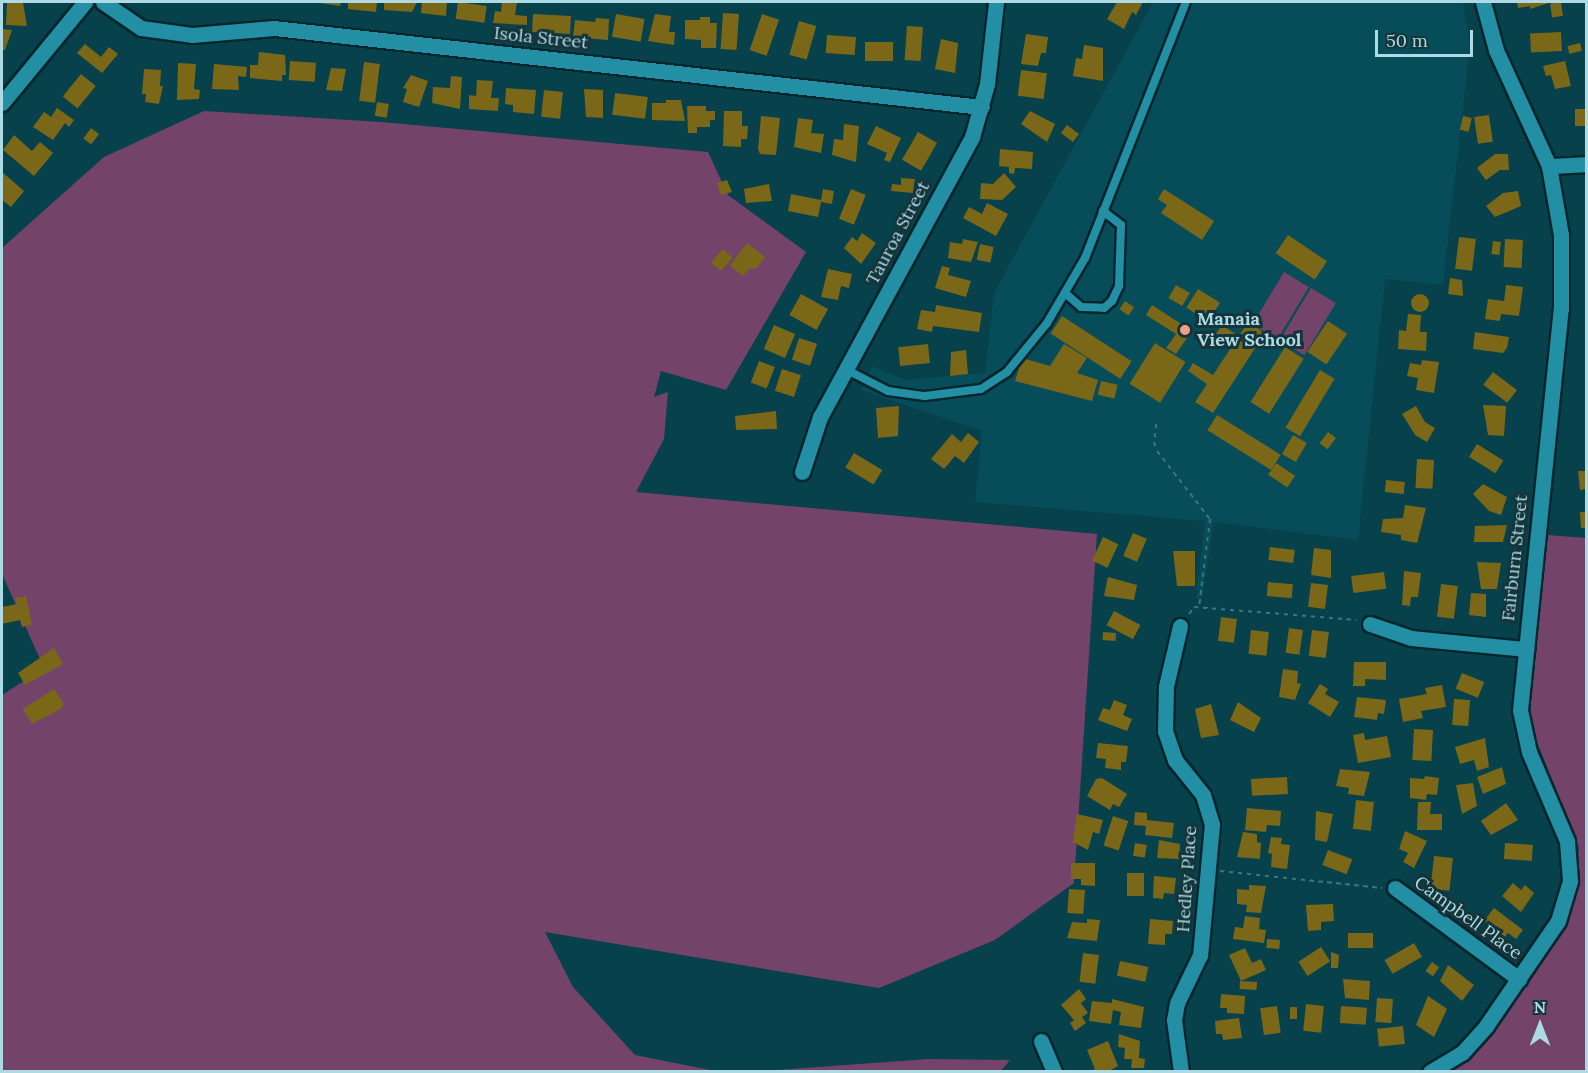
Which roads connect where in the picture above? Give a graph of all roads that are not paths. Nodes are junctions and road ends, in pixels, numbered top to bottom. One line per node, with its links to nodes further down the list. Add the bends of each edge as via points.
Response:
1 (85, 2): 6 (street)
2 (103, 2): 7 (street, Isola Street, via 141,28 192,35 274,28)
3 (996, 2): 7 (street, Tauroa Street)
4 (1186, 2): 10 (lane)
5 (1483, 2): 9 (street, Fairburn Street, via 1496,50)
6 (2, 103)
7 (982, 107): 12 (street, Tauroa Street, via 972,136)
8 (1587, 164): 9 (street)
9 (1549, 166): 16 (street, Fairburn Street, via 1559,215 1562,280)
10 (1103, 211): 11 (lane, via 1085,258); 11 (lane, via 1121,225 1115,294 1104,308 1091,309 1070,301)
11 (1065, 293): 12 (lane, via 1047,323 1007,372 981,389 903,395)
12 (846, 370): 13 (street, Tauroa Street, via 820,417)
13 (802, 472)
14 (1370, 624): 16 (street, via 1411,638)
15 (1180, 626): 21 (street, Hedley Place, via 1166,686 1165,731 1175,760 1203,795 1210,811 1209,870 1200,955 1177,1003 1174,1020)
16 (1526, 649): 18 (street, Fairburn Street, via 1520,710 1523,733 1567,841 1570,881 1558,921)
17 (1395, 888): 18 (street, Campbell Place)
18 (1519, 979): 22 (street, Fairburn Street, via 1462,1053)
19 (1041, 1041): 20 (street)
20 (1054, 1071)
21 (1181, 1071)
22 (1430, 1071)

